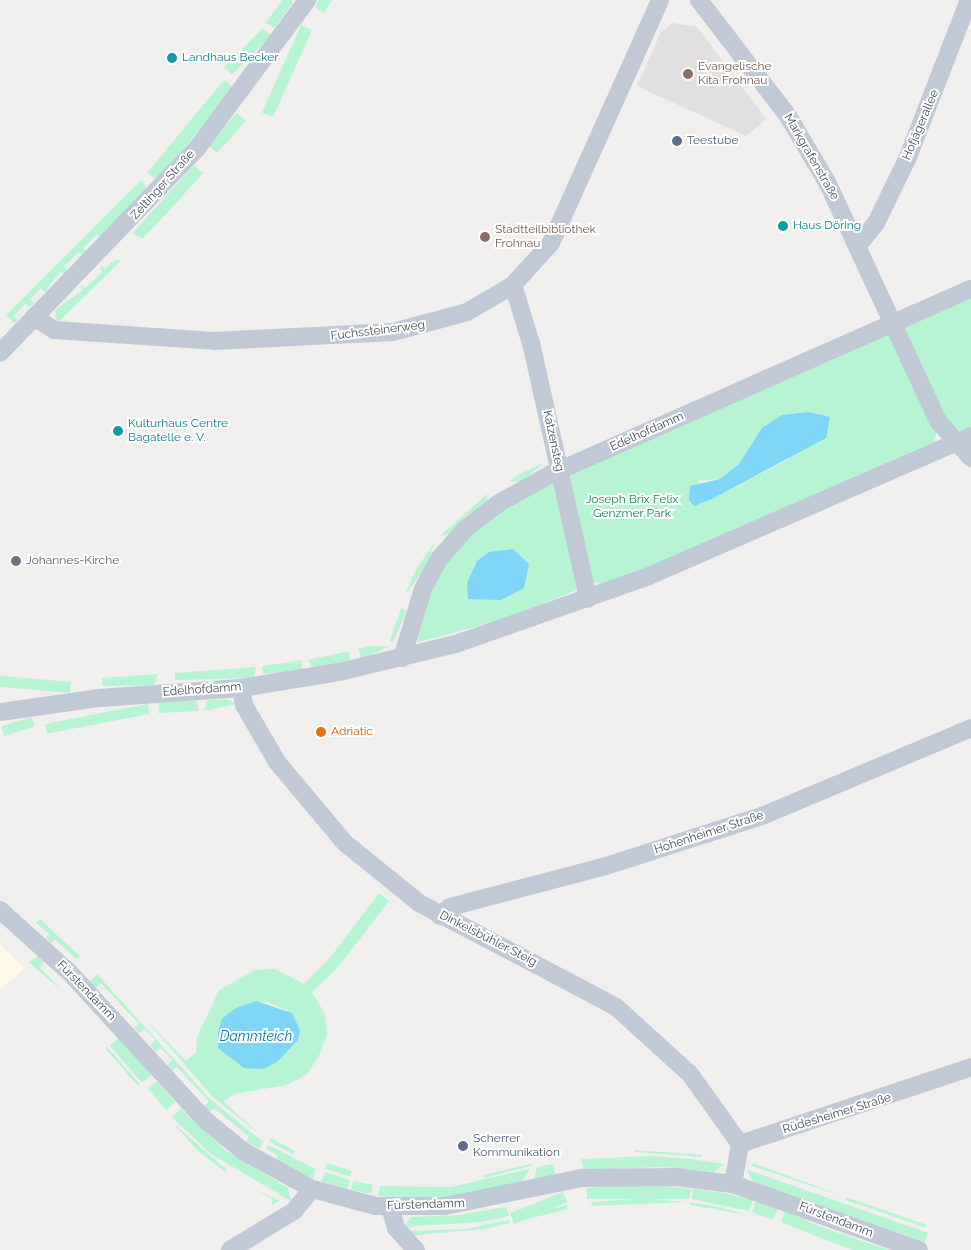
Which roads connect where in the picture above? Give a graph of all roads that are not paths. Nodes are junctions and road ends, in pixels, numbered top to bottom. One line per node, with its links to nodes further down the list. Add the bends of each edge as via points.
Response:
1 (307, 0): 8 (street, Zeltinger Straße, via 198,146)
2 (660, 0): 6 (street, Fuchssteinerweg, via 561,225 541,257)
3 (699, 0): 5 (street, Markgrafenstraße, via 788,116)
4 (969, 0): 5 (street, Hofjägerallee, via 904,166 876,223)
5 (859, 244): 9 (street, Markgrafenstraße)
6 (514, 285): 8 (street, Fuchssteinerweg, via 467,312 434,324 317,338 122,337 54,330); 14 (street, Katzensteg, via 524,314)
7 (971, 289): 9 (street, Edelhofdamm)
8 (34, 317): 10 (street, Zeltinger Straße)
9 (894, 323): 12 (street, Markgrafenstraße, via 938,421); 14 (street, Edelhofdamm)
10 (0, 353)
11 (971, 436): 12 (street, Edelhofdamm)
12 (955, 443): 13 (street, Markgrafenstraße); 15 (street, Edelhofdamm)
13 (971, 458)
14 (559, 470): 15 (street, Katzensteg); 16 (street, Edelhofdamm, via 486,512 447,548 423,589)
15 (588, 599): 16 (street, Edelhofdamm)
16 (402, 658): 17 (street, Edelhofdamm)
17 (242, 688): 18 (street, Edelhofdamm, via 100,698); 21 (street, Dinkelsbühler Steig, via 244,705 262,737 307,802 377,872)
18 (0, 712)
19 (971, 728): 21 (street, Hohenheimer Straße, via 762,816 606,866 450,907)
20 (0, 910): 25 (street, Fürstendamm, via 76,980 205,1120 243,1152)
21 (440, 916): 23 (street, Dinkelsbühler Steig, via 579,984 616,1008 690,1074)
22 (971, 1067): 23 (street, Rüdesheimer Straße)
23 (740, 1144): 24 (street)
24 (733, 1184): 26 (street, Fürstendamm, via 608,1176 566,1180 464,1204); 29 (street, Fürstendamm)
25 (312, 1189): 26 (street, Fürstendamm); 27 (street, via 294,1211)
26 (390, 1208): 28 (street, via 396,1228)
27 (230, 1250)
28 (416, 1250)
29 (919, 1250)

